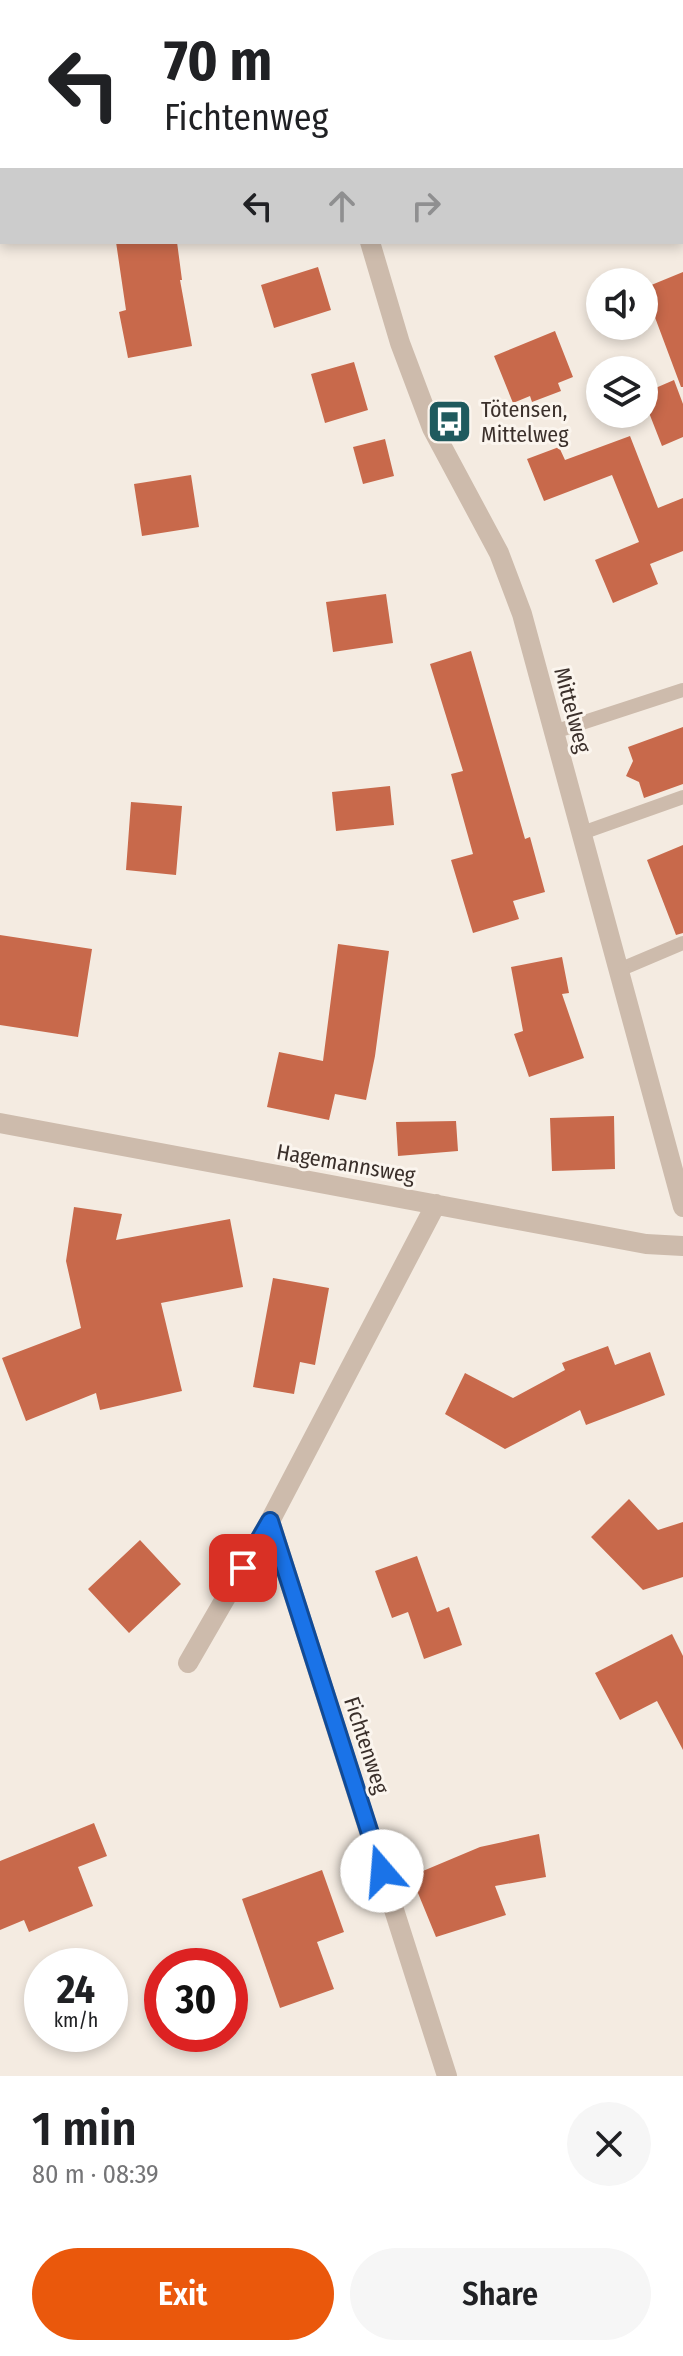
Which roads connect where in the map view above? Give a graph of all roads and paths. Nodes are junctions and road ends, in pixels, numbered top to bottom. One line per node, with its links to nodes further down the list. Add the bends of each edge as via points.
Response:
1 (371, 244): 3 (street, Mittelweg, via 432,428 499,553 522,614)
2 (683, 690): 3 (lane)
3 (554, 732): 5 (street, Mittelweg)
4 (683, 797): 5 (lane)
5 (582, 833): 7 (street, Mittelweg)
6 (683, 943): 7 (lane)
7 (619, 970): 10 (street, Mittelweg)
8 (0, 1123): 9 (street, Hagemannsweg)
9 (436, 1204): 11 (street, Hagemannsweg, via 646,1244); 12 (street)
10 (683, 1207)
11 (683, 1246)
12 (270, 1521): 13 (street); 14 (street, Fichtenweg)
13 (188, 1663)
14 (447, 2076)

